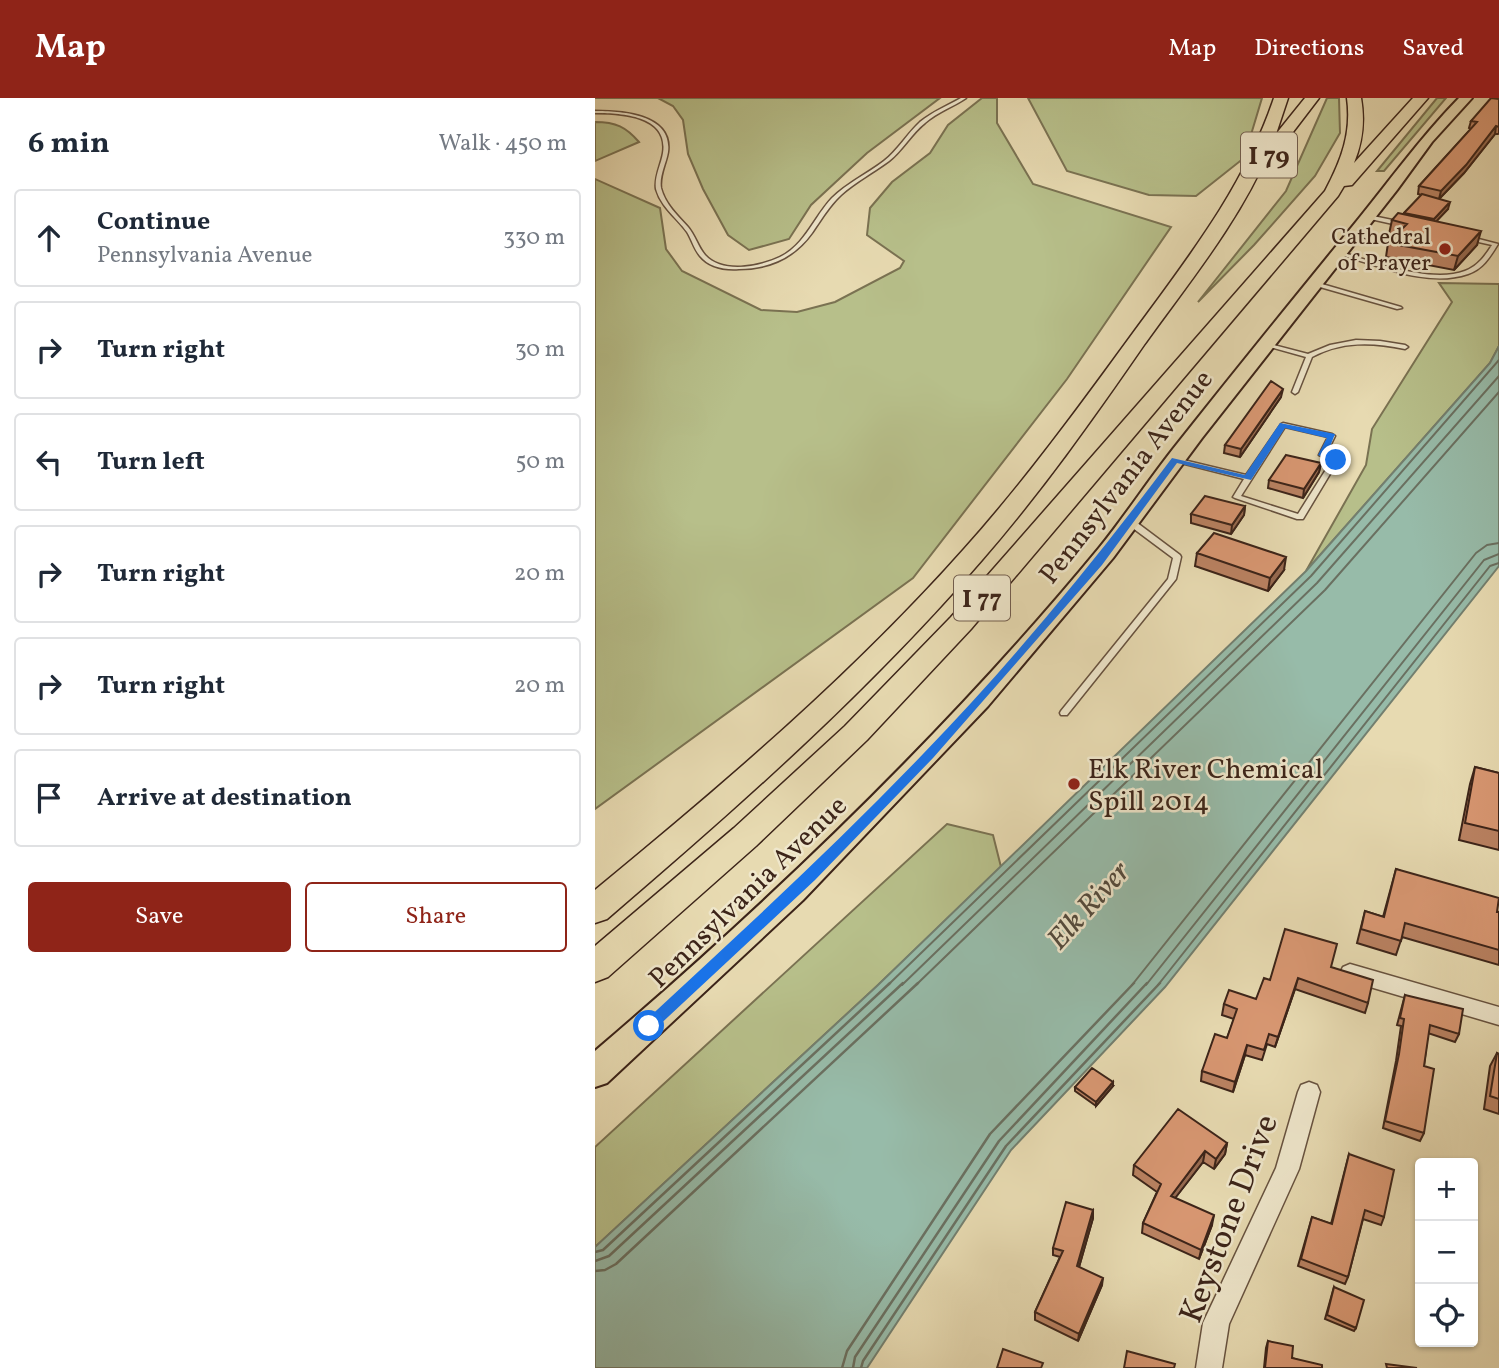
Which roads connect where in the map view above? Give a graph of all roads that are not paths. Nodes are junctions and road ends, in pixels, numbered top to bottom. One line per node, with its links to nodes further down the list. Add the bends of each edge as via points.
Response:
1 (964, 98): 7 (lane, via 924,121 893,156 838,194 796,250 774,262 743,268 703,256 693,236 670,210 658,180 666,143 649,119)
2 (1281, 98): 9 (highway, I 77, via 1269,136)
3 (1312, 98): 9 (highway, I 79)
4 (1354, 98): 8 (highway, I 77, via 1357,129 1352,151)
5 (1421, 98): 8 (highway, I 79, via 1357,172)
6 (1466, 98): 11 (main road, Pennsylvania Avenue, via 1427,139)
7 (595, 112)
8 (1332, 193): 26 (highway, I 77, via 942,643 856,733 745,837)
9 (1227, 212): 25 (highway, I 77, via 1042,471 972,555 856,679)
10 (1406, 225): 11 (lane)
11 (1362, 226): 13 (lane); 14 (main road, Pennsylvania Avenue)
12 (1457, 236): 14 (lane, via 1495,244 1485,262 1467,274 1443,278)
13 (1390, 242)
14 (1339, 253): 15 (main road, Pennsylvania Avenue)
15 (1315, 284): 16 (lane); 17 (main road, Pennsylvania Avenue)
16 (1399, 308)
17 (1266, 345): 19 (lane); 21 (main road, Pennsylvania Avenue)
18 (1405, 346): 19 (lane, via 1372,340 1325,346)
19 (1309, 356): 20 (lane)
20 (1295, 392)
21 (1175, 460): 22 (lane); 23 (main road, Pennsylvania Avenue)
22 (1248, 478): 22 (lane, via 1237,496 1300,517 1336,460 1322,455 1332,436 1283,425)
23 (1129, 521): 24 (lane, via 1177,557 1172,579); 29 (main road, Pennsylvania Avenue, via 1098,563 929,755 810,876)
24 (1064, 713)
25 (595, 909)
26 (595, 967)
27 (1350, 973): 28 (street)
28 (1499, 1016)
29 (595, 1072)
30 (1310, 1092): 31 (street, Keystone Drive, via 1287,1170 1216,1323)
31 (1209, 1368)

